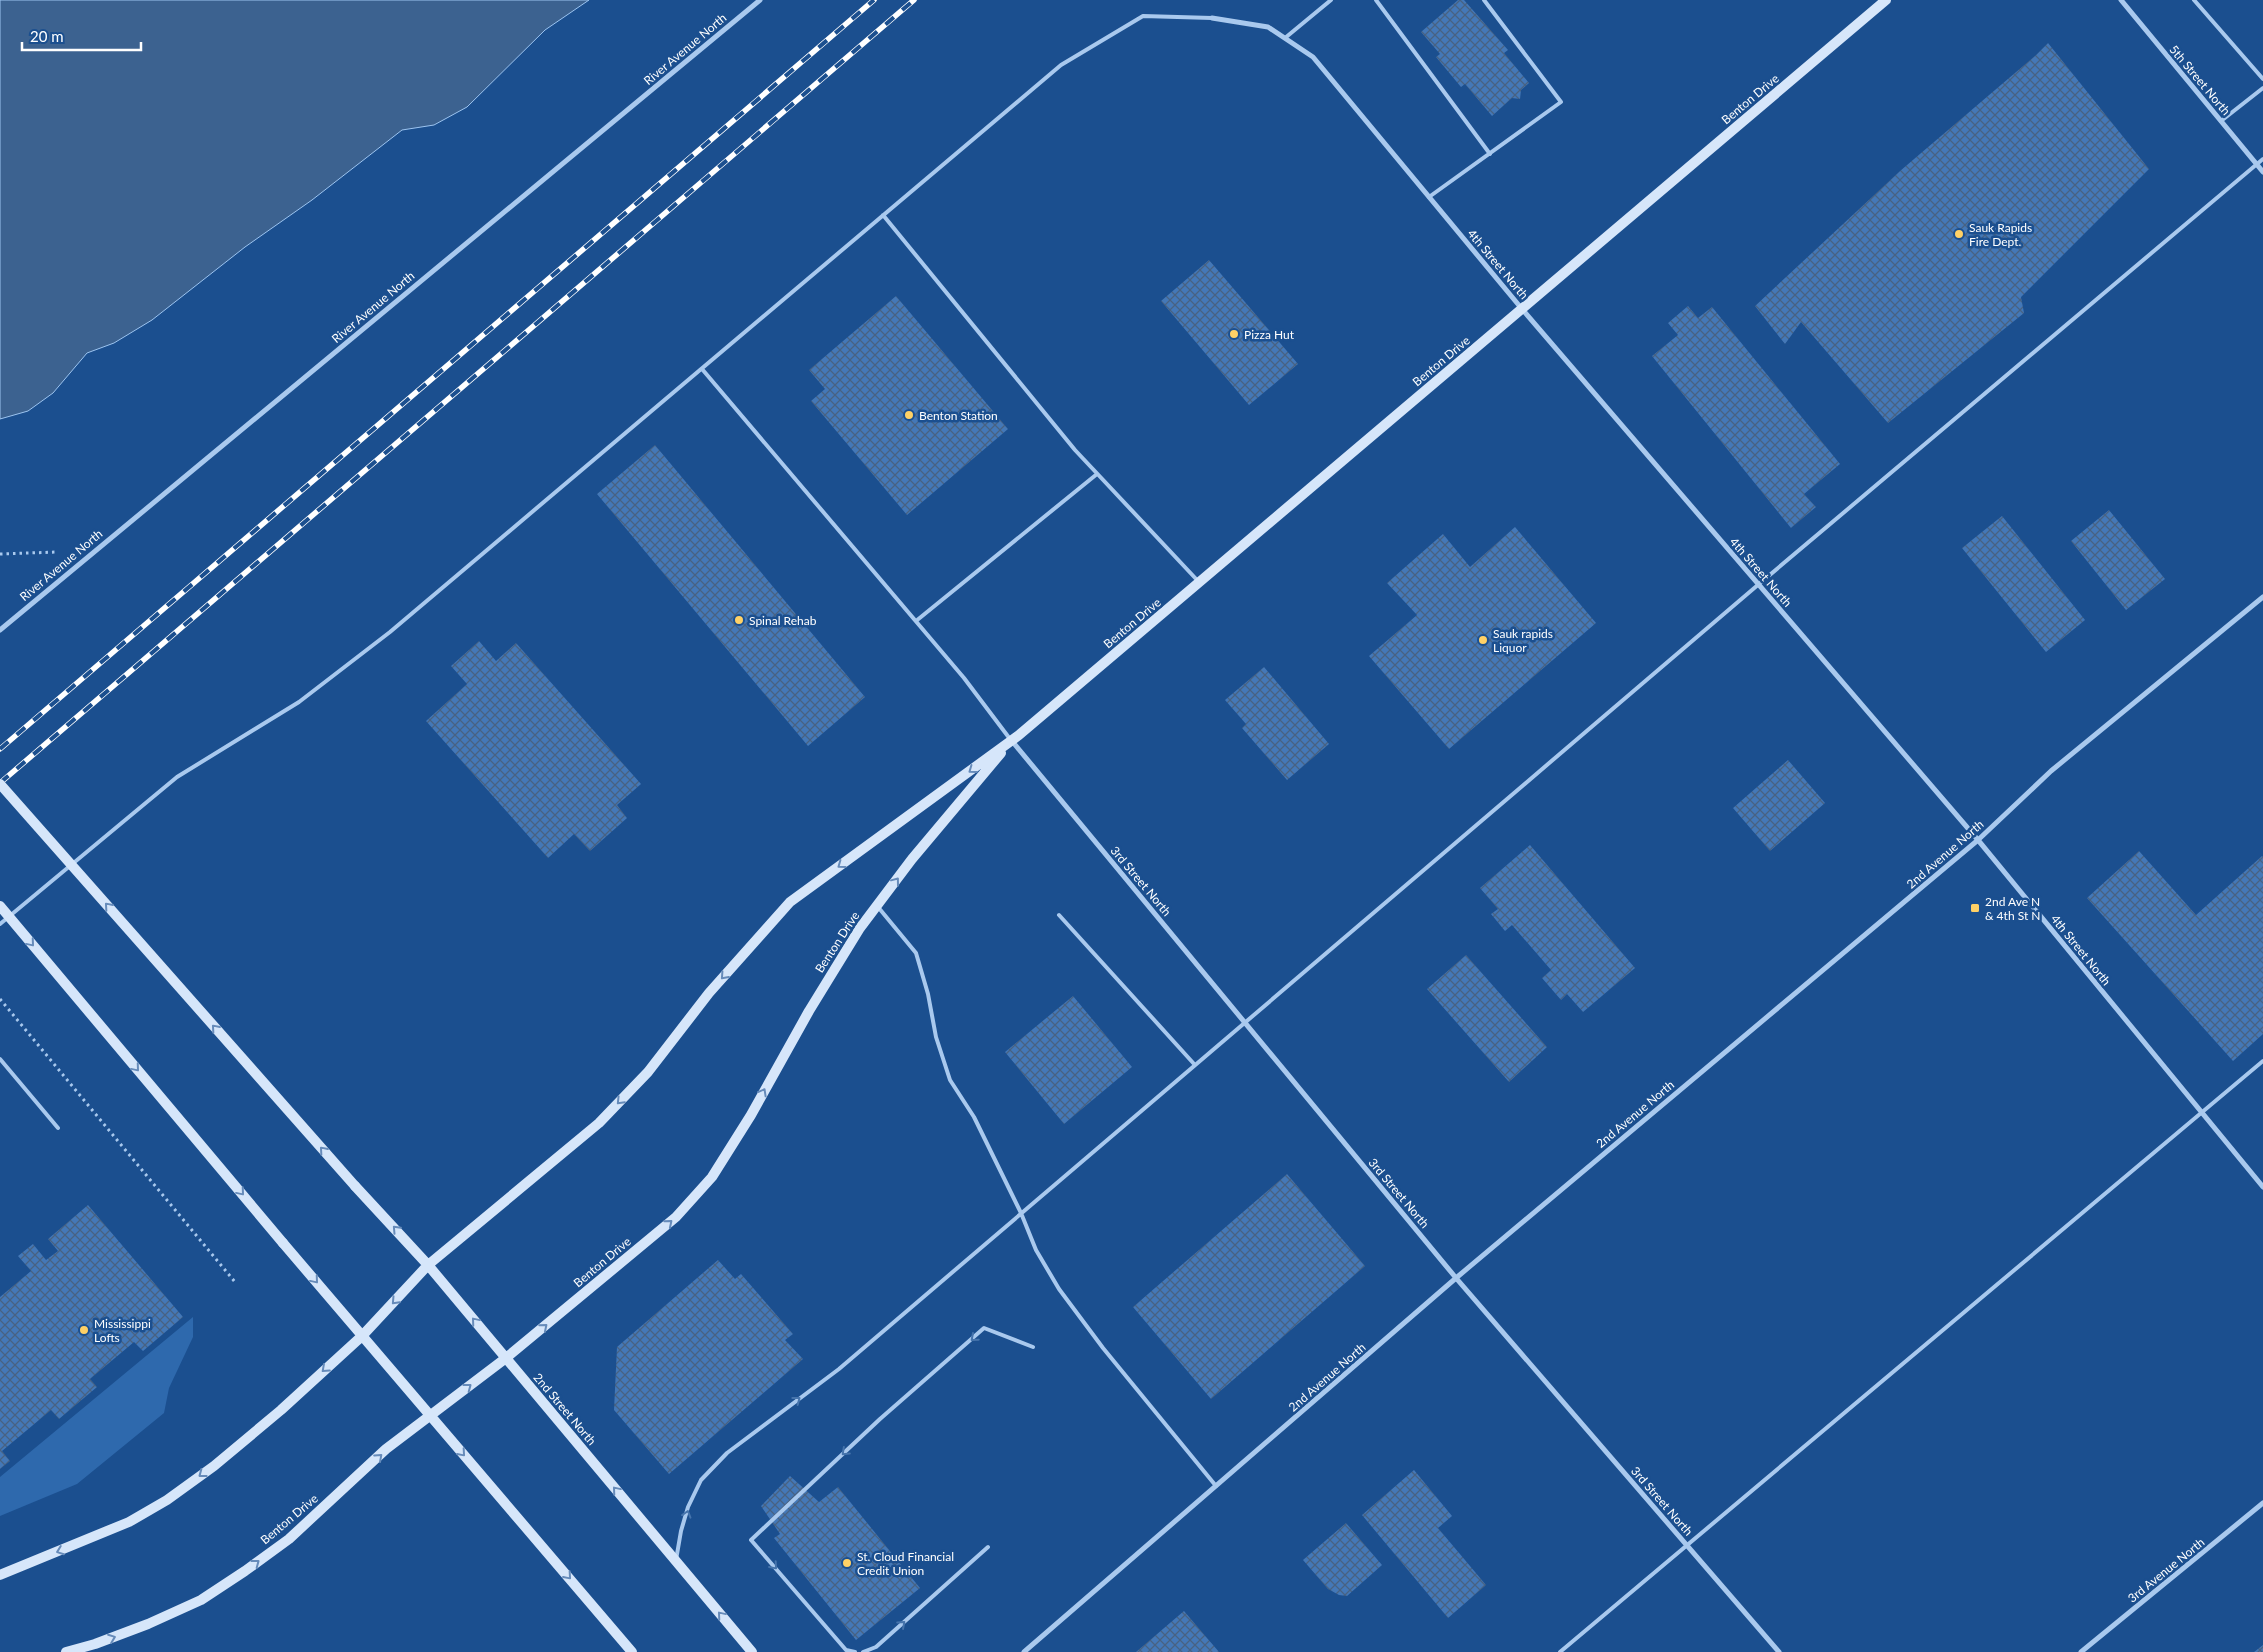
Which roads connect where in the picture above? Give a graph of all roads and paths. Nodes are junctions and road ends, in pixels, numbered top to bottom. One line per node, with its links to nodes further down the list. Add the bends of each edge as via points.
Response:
1 (760, 0): 22 (street, River Avenue North)
2 (1331, 0): 9 (lane)
3 (1376, 0): 13 (lane)
4 (1484, 0): 13 (lane, via 1560,102)
5 (1886, 0): 19 (main road, Benton Drive)
6 (2194, 0): 10 (lane)
7 (2124, 1): 12 (street, 5th Street North)
8 (1212, 18): 9 (street, 4th Street North, via 1268,27); 18 (lane, via 1143,16 1077,55)
9 (1285, 38): 17 (street, 4th Street North, via 1313,57)
10 (2263, 78)
11 (2263, 88): 12 (lane)
12 (2221, 121): 15 (street, 5th Street North)
13 (1490, 154): 17 (lane)
14 (2263, 159): 15 (lane)
15 (2256, 164): 16 (street, 5th Street North); 25 (lane)
16 (2263, 172)
17 (1430, 197): 19 (street, 4th Street North)
18 (883, 215): 20 (lane); 21 (lane)
19 (1522, 309): 24 (main road, Benton Drive); 25 (street, 4th Street North)
20 (702, 369): 27 (lane); 35 (lane, via 390,632 299,702 177,777)
21 (1097, 474): 24 (lane); 27 (lane)
22 (95, 550): 23 (path); 28 (street, River Avenue North)
23 (0, 554)
24 (1199, 582): 29 (main road, Benton Drive)
25 (1758, 584): 31 (street, 4th Street North); 37 (lane)
26 (2263, 597): 31 (street, 2nd Avenue North, via 2051,771)
27 (916, 621): 29 (lane)
28 (0, 630)
29 (1012, 741): 32 (main road, Benton Drive, one-way to 29); 37 (street, 3rd Street North); 45 (main road, Benton Drive, one-way to 45, via 790,902 709,993 648,1072 599,1123)
30 (0, 784): 45 (main road, 2nd Street North, one-way to 30, bridge)
31 (1978, 840): 41 (street, 4th Street North); 46 (street, 2nd Avenue North)
32 (877, 905): 44 (lane, via 916,953 950,1080 974,1117); 50 (main road, Benton Drive, one-way to 32, via 676,1217 712,1177 809,1011)
33 (0, 906): 48 (main road, one-way to 48, bridge)
34 (1059, 915): 40 (lane)
35 (0, 924)
36 (0, 999): 47 (path)
37 (1245, 1022): 40 (lane); 46 (street, 3rd Street North)
38 (0, 1059): 42 (lane)
39 (2263, 1061): 41 (lane)
40 (1195, 1065): 44 (lane)
41 (2201, 1111): 43 (street, 4th Street North); 54 (lane)
42 (58, 1128)
43 (2263, 1187)
44 (1021, 1213): 52 (lane, via 1036,1250 1059,1289); 56 (lane, one-way to 44, via 688,1507 701,1480 727,1453 839,1369)
45 (428, 1265): 48 (main road, Benton Drive, one-way to 48); 50 (main road, 2nd Street North, one-way to 45)
46 (1456, 1278): 52 (street, 2nd Avenue North); 54 (street, 3rd Street North)
47 (235, 1282)
48 (362, 1336): 51 (main road); 57 (main road, Benton Drive, one-way to 57, via 221,1460 167,1500 129,1522)
49 (1033, 1347): 61 (lane, one-way to 61, via 984,1328 880,1419 751,1540 846,1650)
50 (506, 1358): 51 (main road, Benton Drive, one-way to 50); 56 (main road, 2nd Street North, one-way to 50)
51 (430, 1416): 58 (main road, Benton Drive, one-way to 51, via 148,1624 201,1600 289,1539 386,1450); 59 (main road, one-way to 59)
52 (1216, 1486): 63 (street, 2nd Avenue North)
53 (2263, 1503): 66 (street, 3rd Avenue North)
54 (1687, 1545): 64 (lane); 65 (street, 3rd Street North)
55 (988, 1547): 62 (lane, one-way to 55, via 876,1647)
56 (676, 1562): 60 (main road, 2nd Street North, one-way to 56)
57 (0, 1575)
58 (66, 1652)
59 (632, 1652)
60 (752, 1652)
61 (855, 1652)
62 (863, 1652)
63 (1024, 1652)
64 (1560, 1652)
65 (1779, 1652)
66 (2081, 1652)

